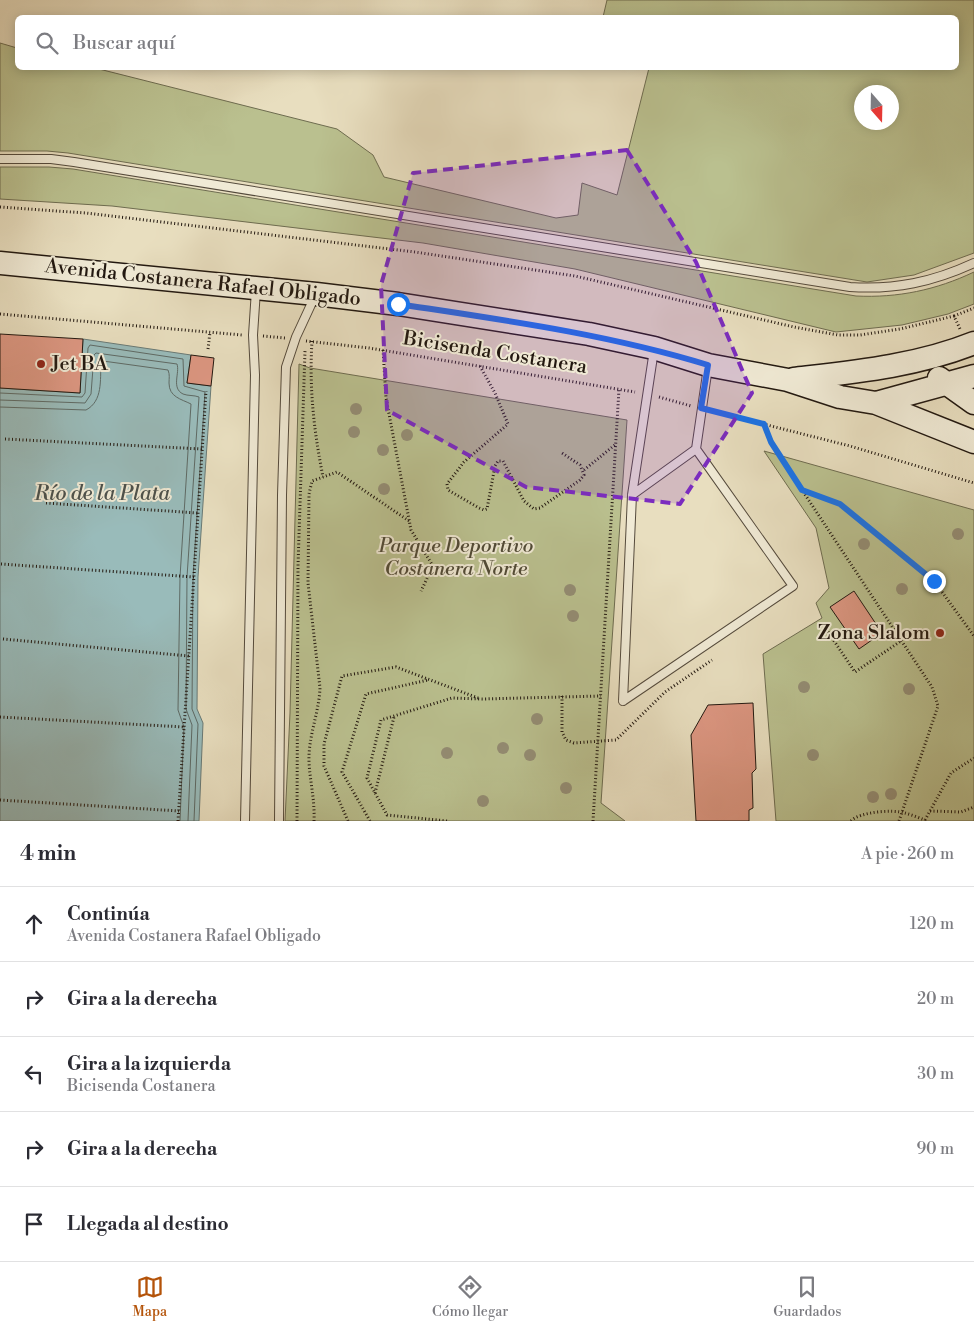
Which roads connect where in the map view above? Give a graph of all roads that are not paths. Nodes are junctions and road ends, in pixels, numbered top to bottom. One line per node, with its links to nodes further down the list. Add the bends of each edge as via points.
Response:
1 (0, 159): 3 (lane, via 74,162 850,287 900,287 922,283 944,277)
2 (0, 262): 4 (main road, Avenida Costanera Rafael Obligado)
3 (974, 262)
4 (256, 288): 5 (main road, Avenida Costanera Rafael Obligado); 18 (lane)
5 (316, 294): 7 (main road, Avenida Costanera Rafael Obligado, via 530,324); 19 (lane, via 286,367)
6 (970, 344): 8 (main road, Avenida Costanera Rafael Obligado)
7 (654, 348): 9 (main road, Avenida Costanera Rafael Obligado); 17 (lane)
8 (908, 362): 11 (main road, Avenida Costanera Rafael Obligado, via 869,371); 12 (main road)
9 (708, 365): 11 (main road, Avenida Costanera Rafael Obligado); 16 (lane)
10 (974, 376): 12 (main road)
11 (788, 380): 14 (main road, Avenida Costanera Rafael Obligado, via 840,397)
12 (948, 383): 13 (main road); 14 (main road)
13 (974, 403)
14 (876, 404): 15 (main road, Avenida Costanera Rafael Obligado)
15 (974, 442)
16 (696, 449): 17 (lane); 17 (lane, via 792,586 623,701)
17 (632, 496)
18 (246, 821)
19 (279, 821)

